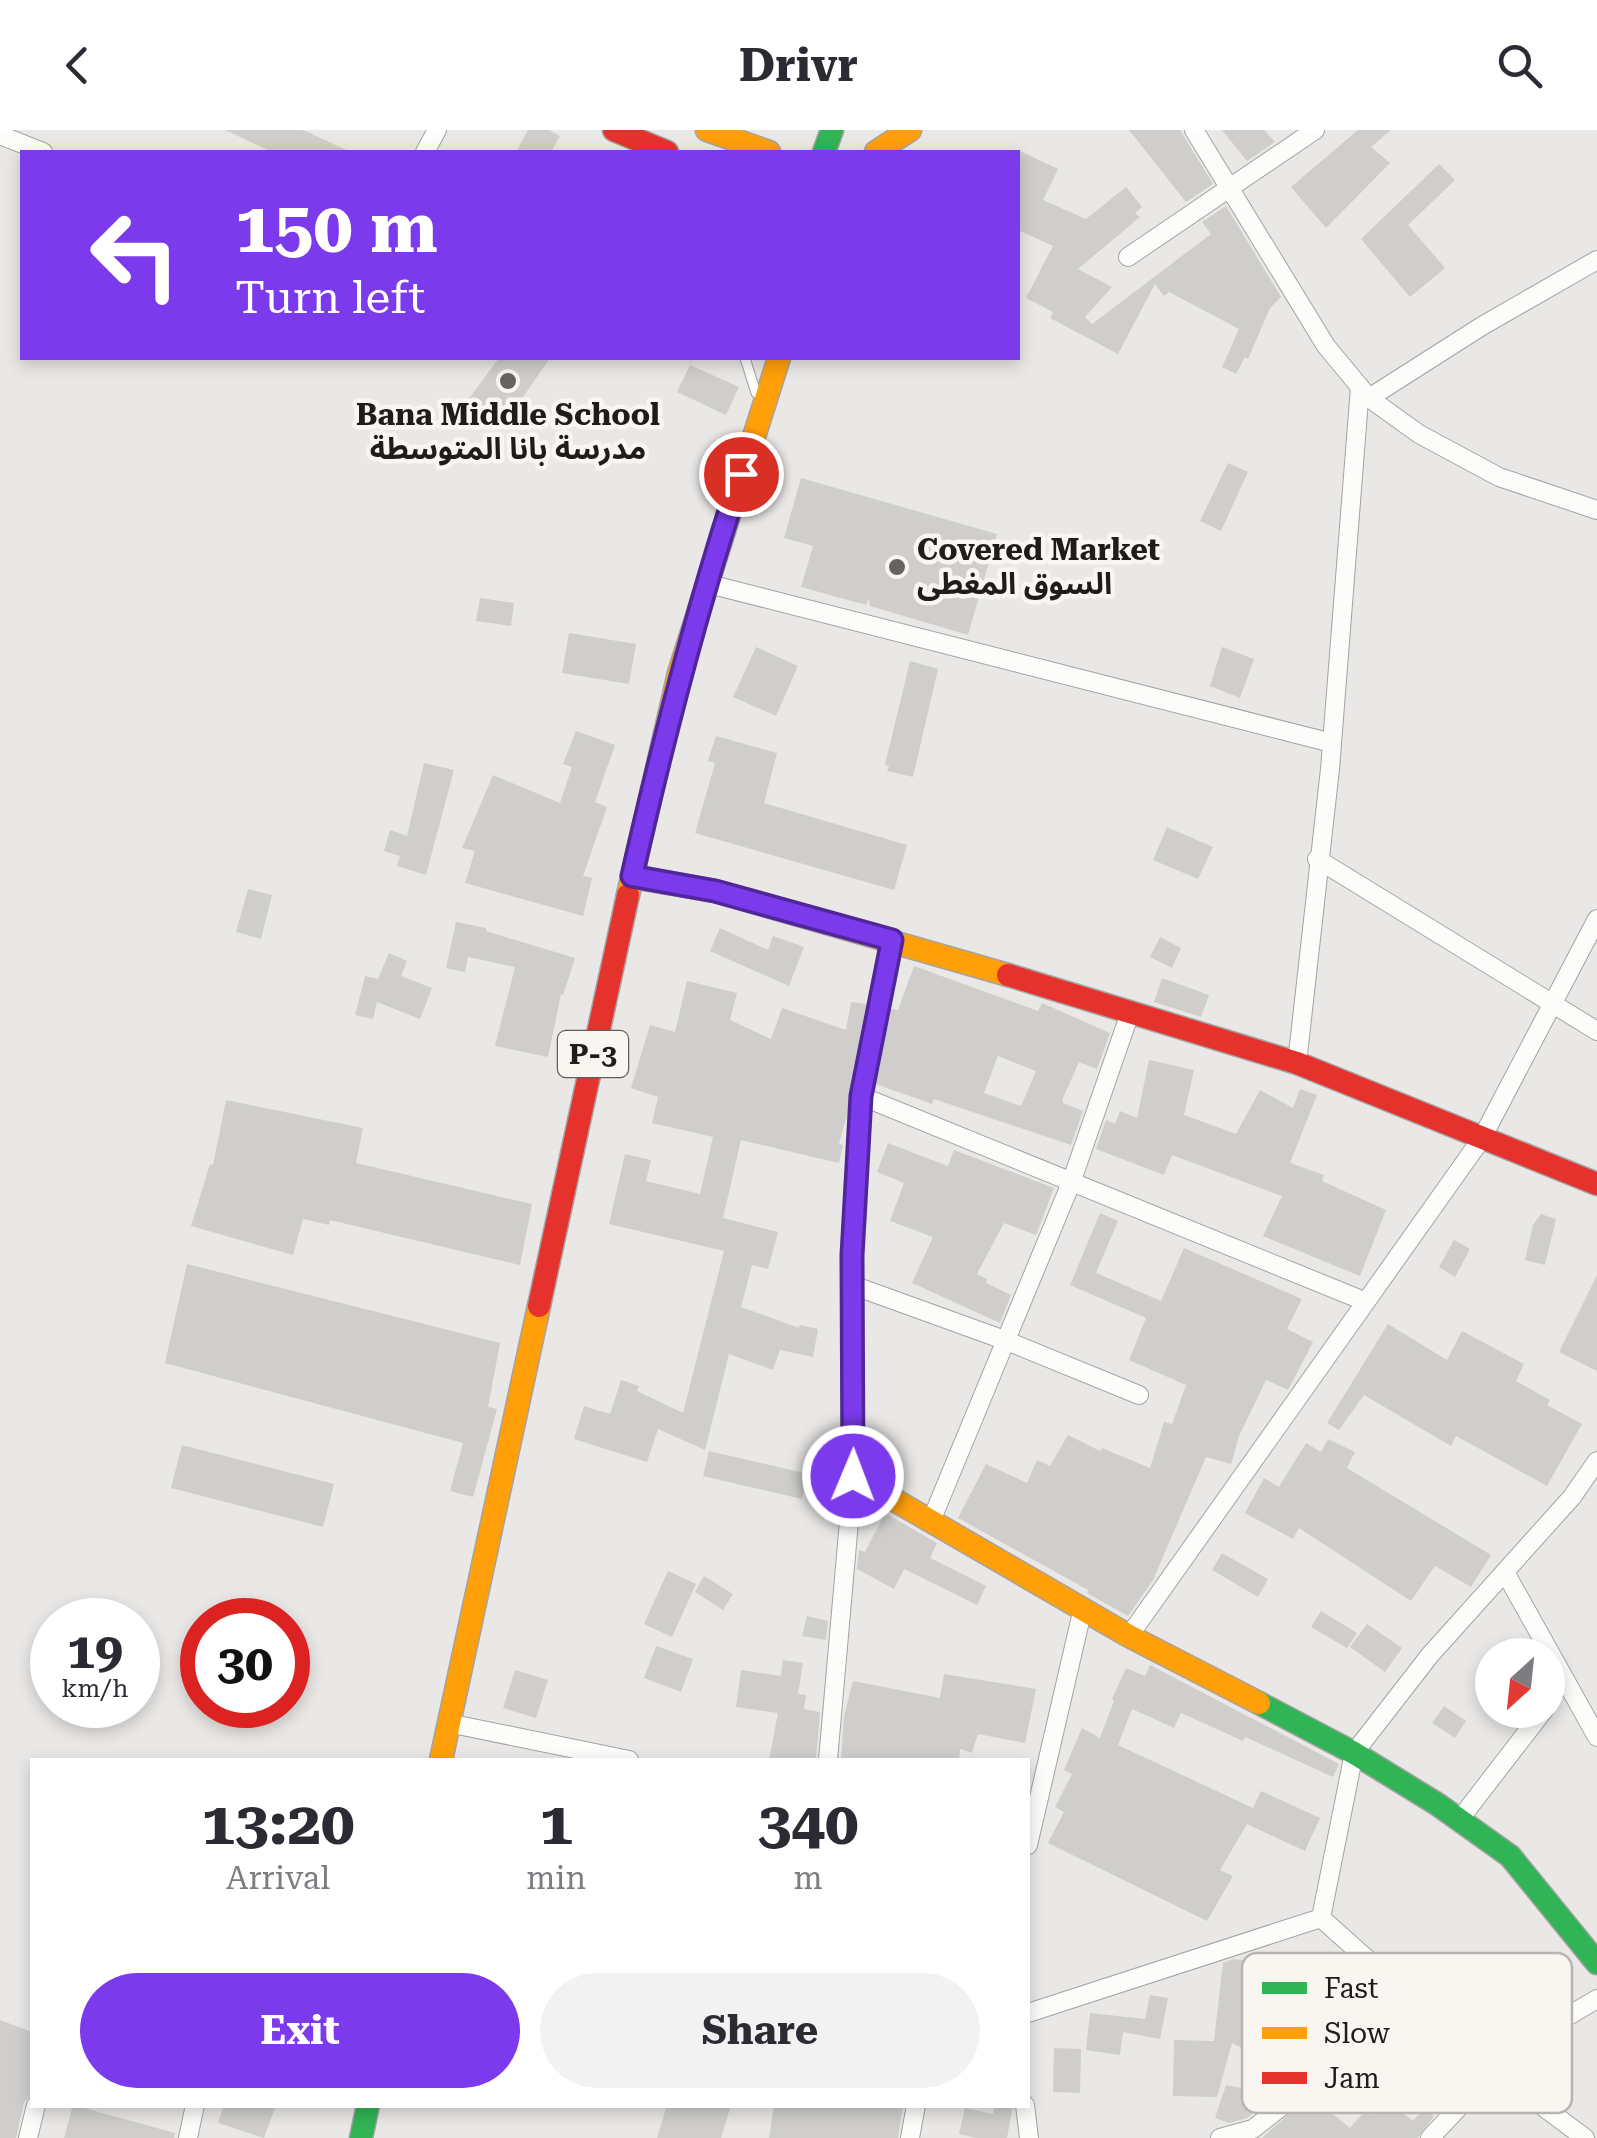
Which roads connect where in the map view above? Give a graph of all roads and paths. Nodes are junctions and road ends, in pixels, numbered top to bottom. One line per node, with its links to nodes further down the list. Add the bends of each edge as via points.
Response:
1 (614, 130): 8 (main road)
2 (706, 130): 9 (main road)
3 (913, 130): 10 (main road)
4 (1194, 130): 11 (street)
5 (1316, 130): 11 (street)
6 (0, 134): 7 (street)
7 (38, 150)
8 (662, 150)
9 (764, 150)
10 (879, 150)
11 (1230, 186): 12 (street); 16 (street, via 1326,346)
12 (1128, 258)
13 (1597, 260): 16 (street)
14 (746, 360): 17 (lane)
15 (779, 360): 17 (main road, P-3)
16 (1364, 392): 18 (street, via 1408,427 1499,477); 20 (street)
17 (762, 412): 19 (main road, P-3)
18 (1597, 510)
19 (705, 583): 20 (street); 22 (main road, P-3)
20 (1332, 744): 21 (street)
21 (1318, 858): 25 (street); 28 (street)
22 (632, 876): 24 (main road, via 715,891); 44 (main road, P-3)
23 (1597, 919): 25 (street)
24 (892, 940): 26 (main road); 29 (street)
25 (1552, 1004): 27 (street); 30 (street)
26 (1130, 1012): 28 (main road); 31 (street)
27 (1597, 1031)
28 (1297, 1063): 30 (main road)
29 (861, 1096): 31 (street); 33 (street)
30 (1482, 1138): 32 (main road); 34 (street)
31 (1071, 1183): 34 (street); 35 (street)
32 (1597, 1184)
33 (852, 1285): 35 (street); 38 (street)
34 (1364, 1301): 42 (street)
35 (1007, 1340): 36 (street); 39 (street)
36 (1139, 1394)
37 (1597, 1461): 40 (street)
38 (853, 1476): 39 (main road); 50 (street)
39 (932, 1521): 41 (main road)
40 (1504, 1572): 43 (street); 47 (street)
41 (1083, 1608): 42 (main road); 52 (street)
42 (1129, 1636): 47 (main road)
43 (1566, 1681): 46 (street)
44 (448, 1723): 48 (main road, P-3); 49 (street)
45 (1531, 1728): 51 (street)
46 (1597, 1737)
47 (1354, 1753): 51 (main road); 53 (street)
48 (441, 1758)
49 (616, 1758)
50 (828, 1758)
51 (1460, 1819): 55 (main road, via 1510,1856)
52 (1030, 1835)
53 (1321, 1918): 54 (street); 57 (street)
54 (1360, 1953)
55 (1597, 1962)
56 (1597, 1999): 58 (street)
57 (1030, 2012)
58 (1572, 2013)
59 (35, 2108): 67 (street)
60 (194, 2108): 68 (street)
61 (367, 2108): 69 (main road)
62 (915, 2108): 70 (street)
63 (1026, 2108): 71 (street)
64 (1275, 2113): 72 (street, via 1253,2129)
65 (1454, 2113): 73 (street)
66 (1552, 2113): 74 (street)
67 (28, 2138)
68 (188, 2138)
69 (361, 2138)
70 (910, 2138)
71 (1029, 2138)
72 (1220, 2138)
73 (1430, 2138)
74 (1585, 2138)

